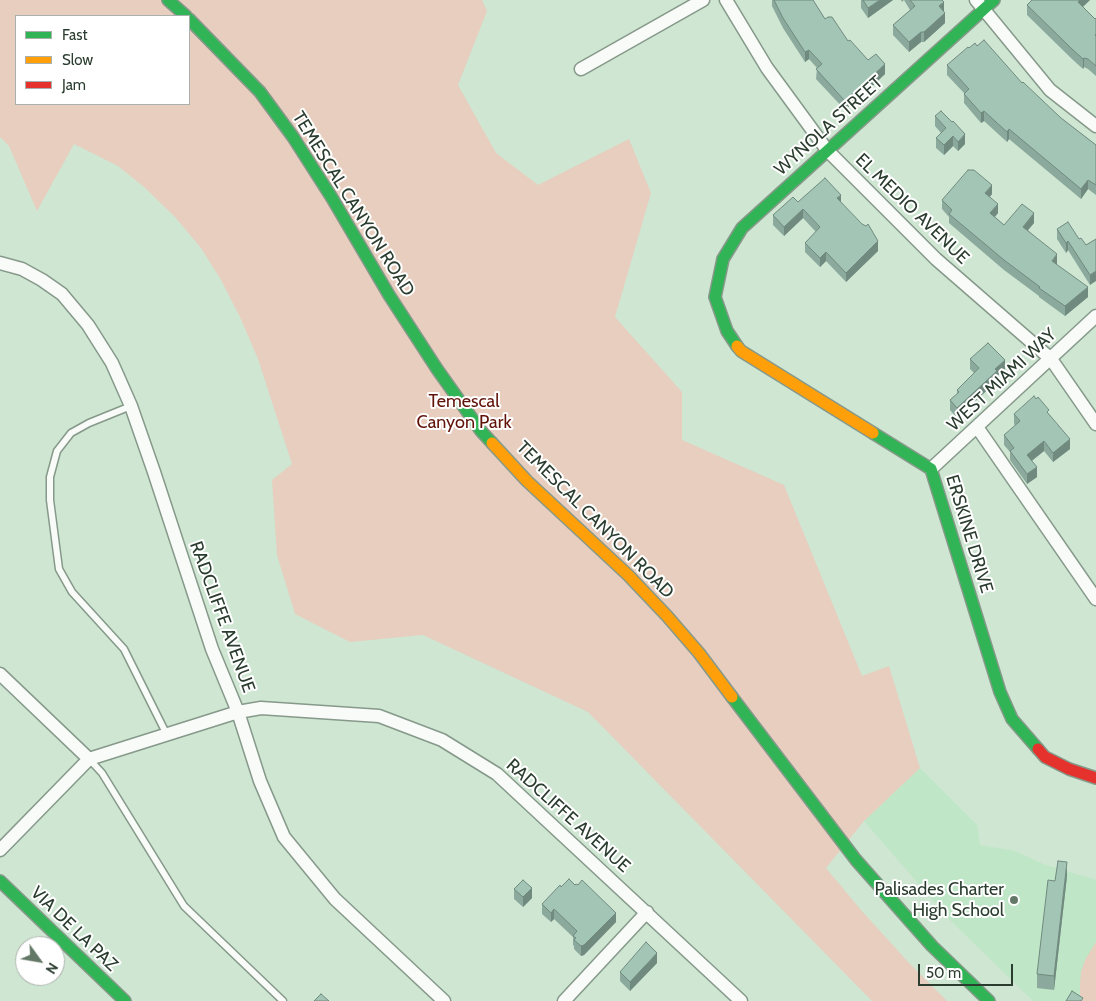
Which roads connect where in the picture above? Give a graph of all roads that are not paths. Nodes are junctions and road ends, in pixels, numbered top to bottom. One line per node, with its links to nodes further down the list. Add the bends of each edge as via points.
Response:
1 (168, 0): 7 (main road)
2 (702, 0): 9 (street)
3 (726, 0): 11 (street, EL MEDIO AVENUE, via 767,68)
4 (976, 0): 6 (street)
5 (994, 0): 6 (main road, WYNOLA STREET)
6 (984, 11): 10 (street, via 1050,90); 11 (main road, WYNOLA STREET)
7 (185, 15)
8 (190, 20): 34 (main road, TEMESCAL CANYON ROAD, via 260,92 292,137 436,369 482,432 527,481 667,616 862,866 932,946)
9 (581, 69)
10 (1096, 126)
11 (827, 150): 13 (main road, WYNOLA STREET, via 742,228 723,259); 15 (street, EL MEDIO AVENUE, via 936,259)
12 (0, 263): 16 (street, RADCLIFFE AVENUE, via 22,269 62,294 88,325 112,363)
13 (715, 297): 19 (main road, ERSKINE DRIVE, via 727,331 741,351)
14 (1096, 316): 15 (street, WEST MIAMI WAY)
15 (1051, 359): 17 (street, EL MEDIO AVENUE); 18 (street, WEST MIAMI WAY)
16 (131, 406): 22 (street, RADCLIFFE AVENUE, via 212,649); 23 (lane, via 70,433 57,451 50,477 50,500 59,569 72,592 124,649)
17 (1096, 424)
18 (977, 427): 19 (street, WEST MIAMI WAY); 20 (street)
19 (931, 469): 25 (main road, ERSKINE DRIVE, via 1000,692 1012,719 1045,757)
20 (1096, 600)
21 (0, 674): 24 (street)
22 (238, 712): 23 (street); 28 (street, RADCLIFFE AVENUE, via 261,708 379,716 442,740 497,774); 31 (street, via 260,781 284,837 335,899)
23 (167, 735): 24 (street)
24 (90, 760): 26 (street); 30 (lane, via 102,773 184,906)
25 (1096, 778)
26 (0, 850)
27 (0, 882): 29 (main road, VIA DE LA PAZ)
28 (648, 912): 32 (street); 33 (street, RADCLIFFE AVENUE)
29 (125, 1001)
30 (283, 1001)
31 (444, 1001)
32 (564, 1001)
33 (741, 1001)
34 (989, 1001)

